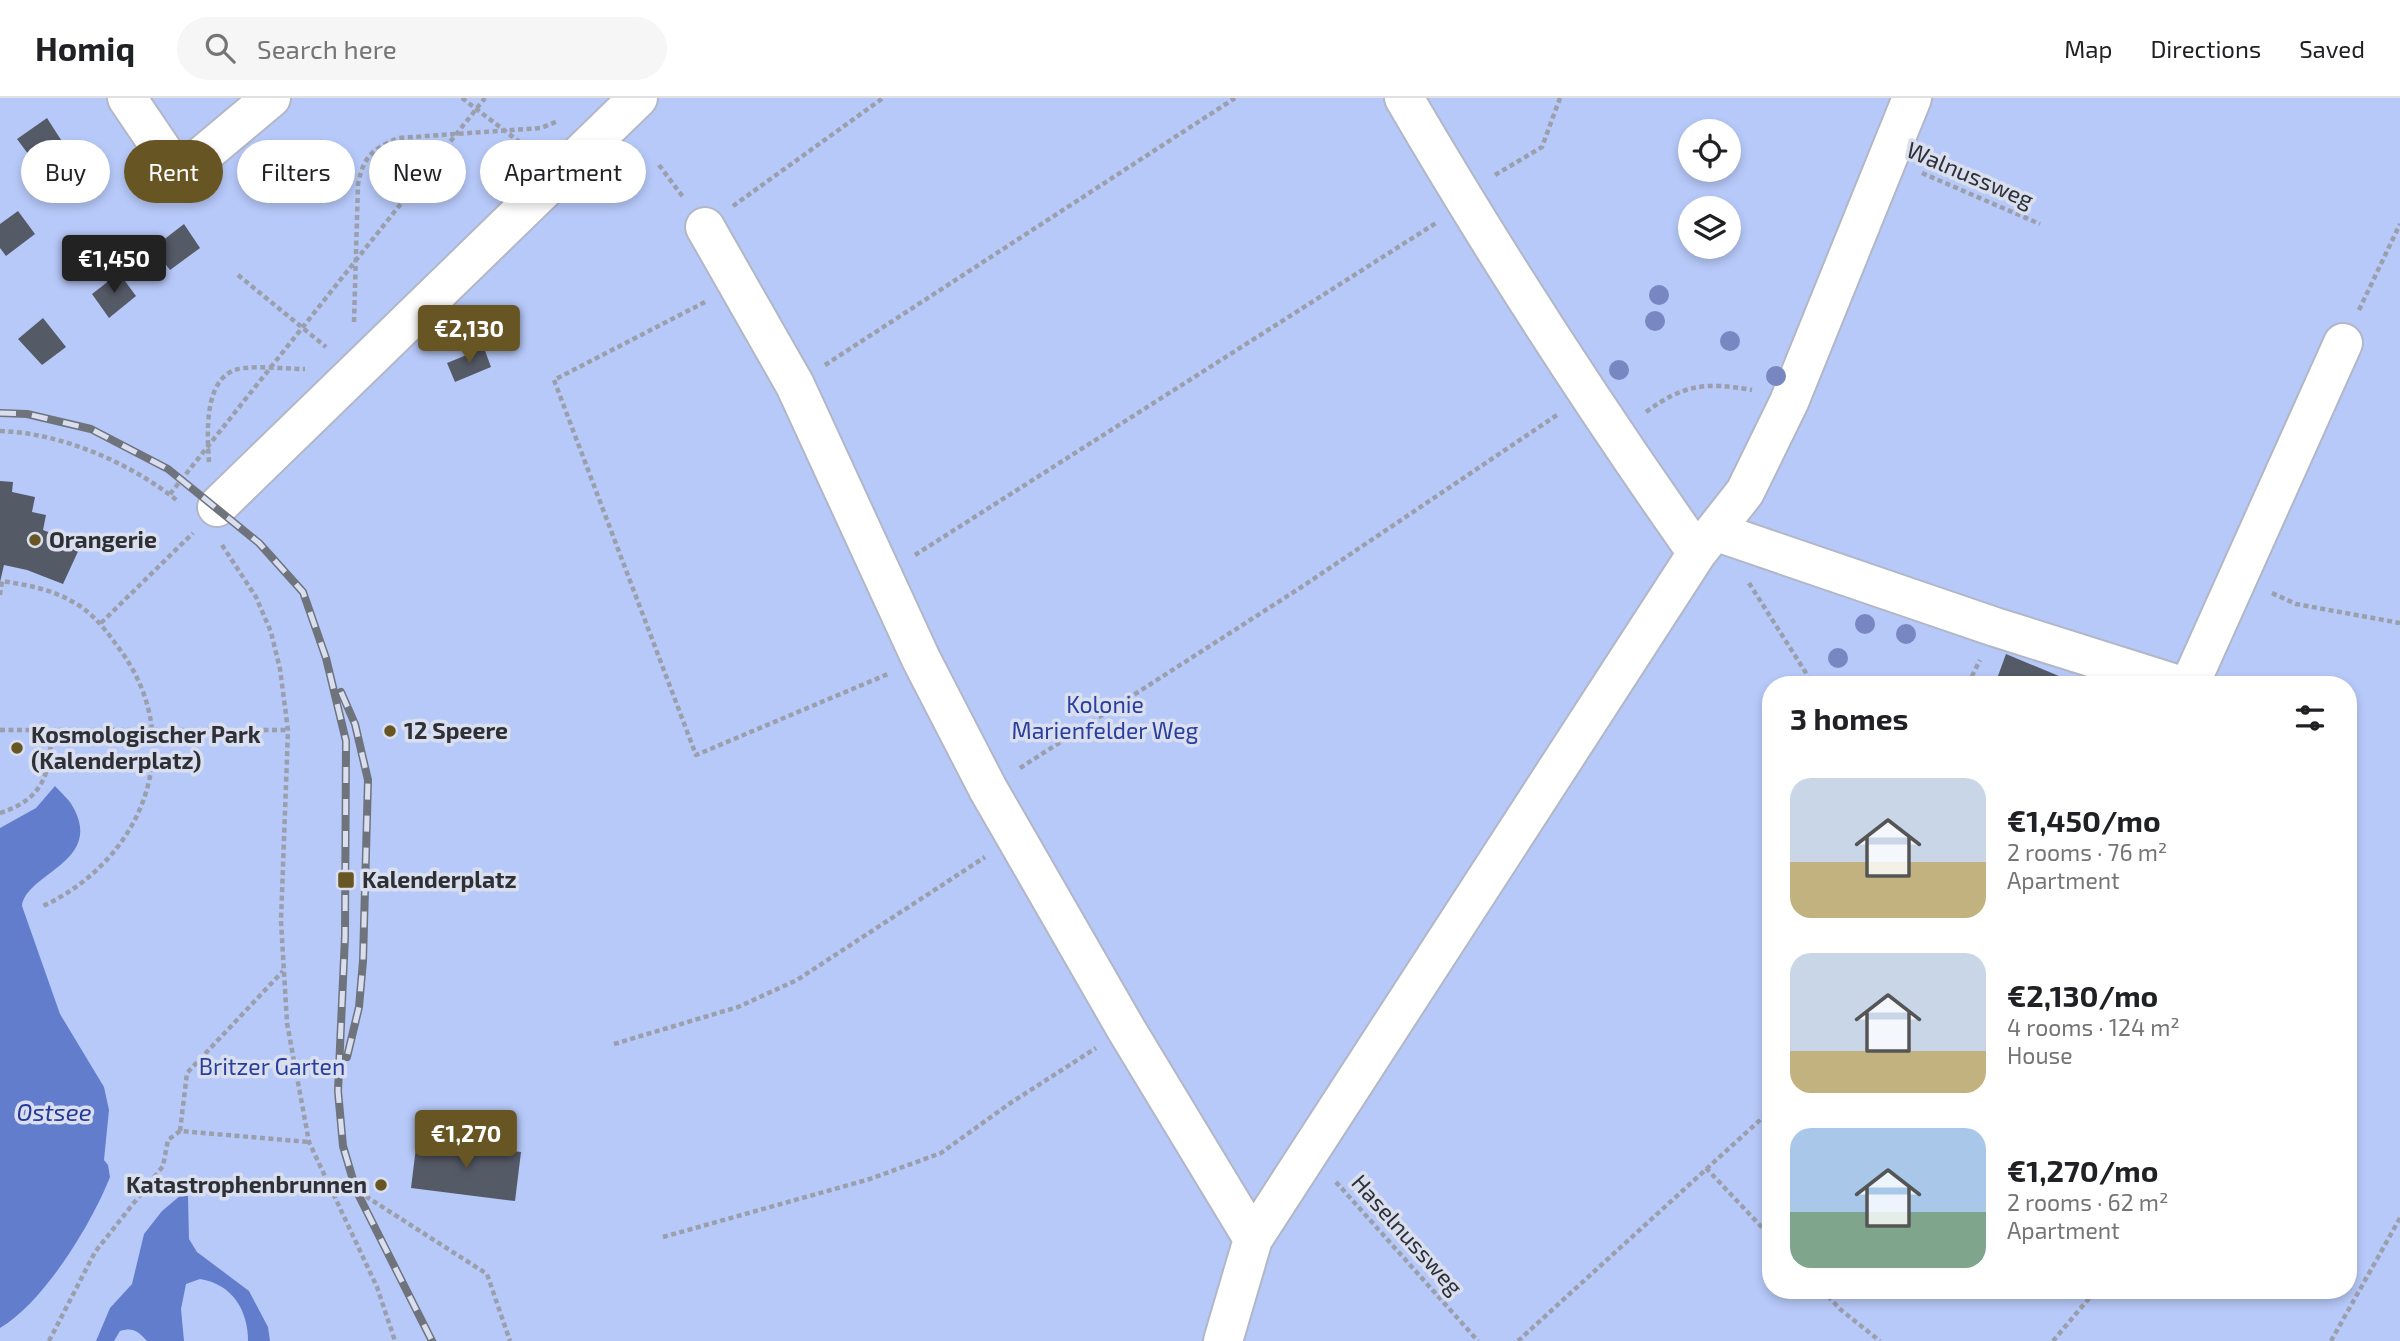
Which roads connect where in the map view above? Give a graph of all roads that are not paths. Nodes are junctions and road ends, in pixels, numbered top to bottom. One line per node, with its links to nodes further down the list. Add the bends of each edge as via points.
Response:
1 (127, 98): 2 (street, via 179,175)
2 (271, 98)
3 (638, 98): 8 (street, via 561,174 348,366)
4 (1404, 98): 9 (street, via 1587,396 1614,435)
5 (1912, 98): 9 (street, via 1788,402 1745,492)
6 (705, 227): 12 (street, via 795,385 921,659 988,789)
7 (2343, 343): 11 (street)
8 (211, 514)
9 (1707, 543): 10 (street); 12 (street)
10 (2150, 676)
11 (2194, 676)
12 (1253, 1239): 13 (street)
13 (1223, 1341)

